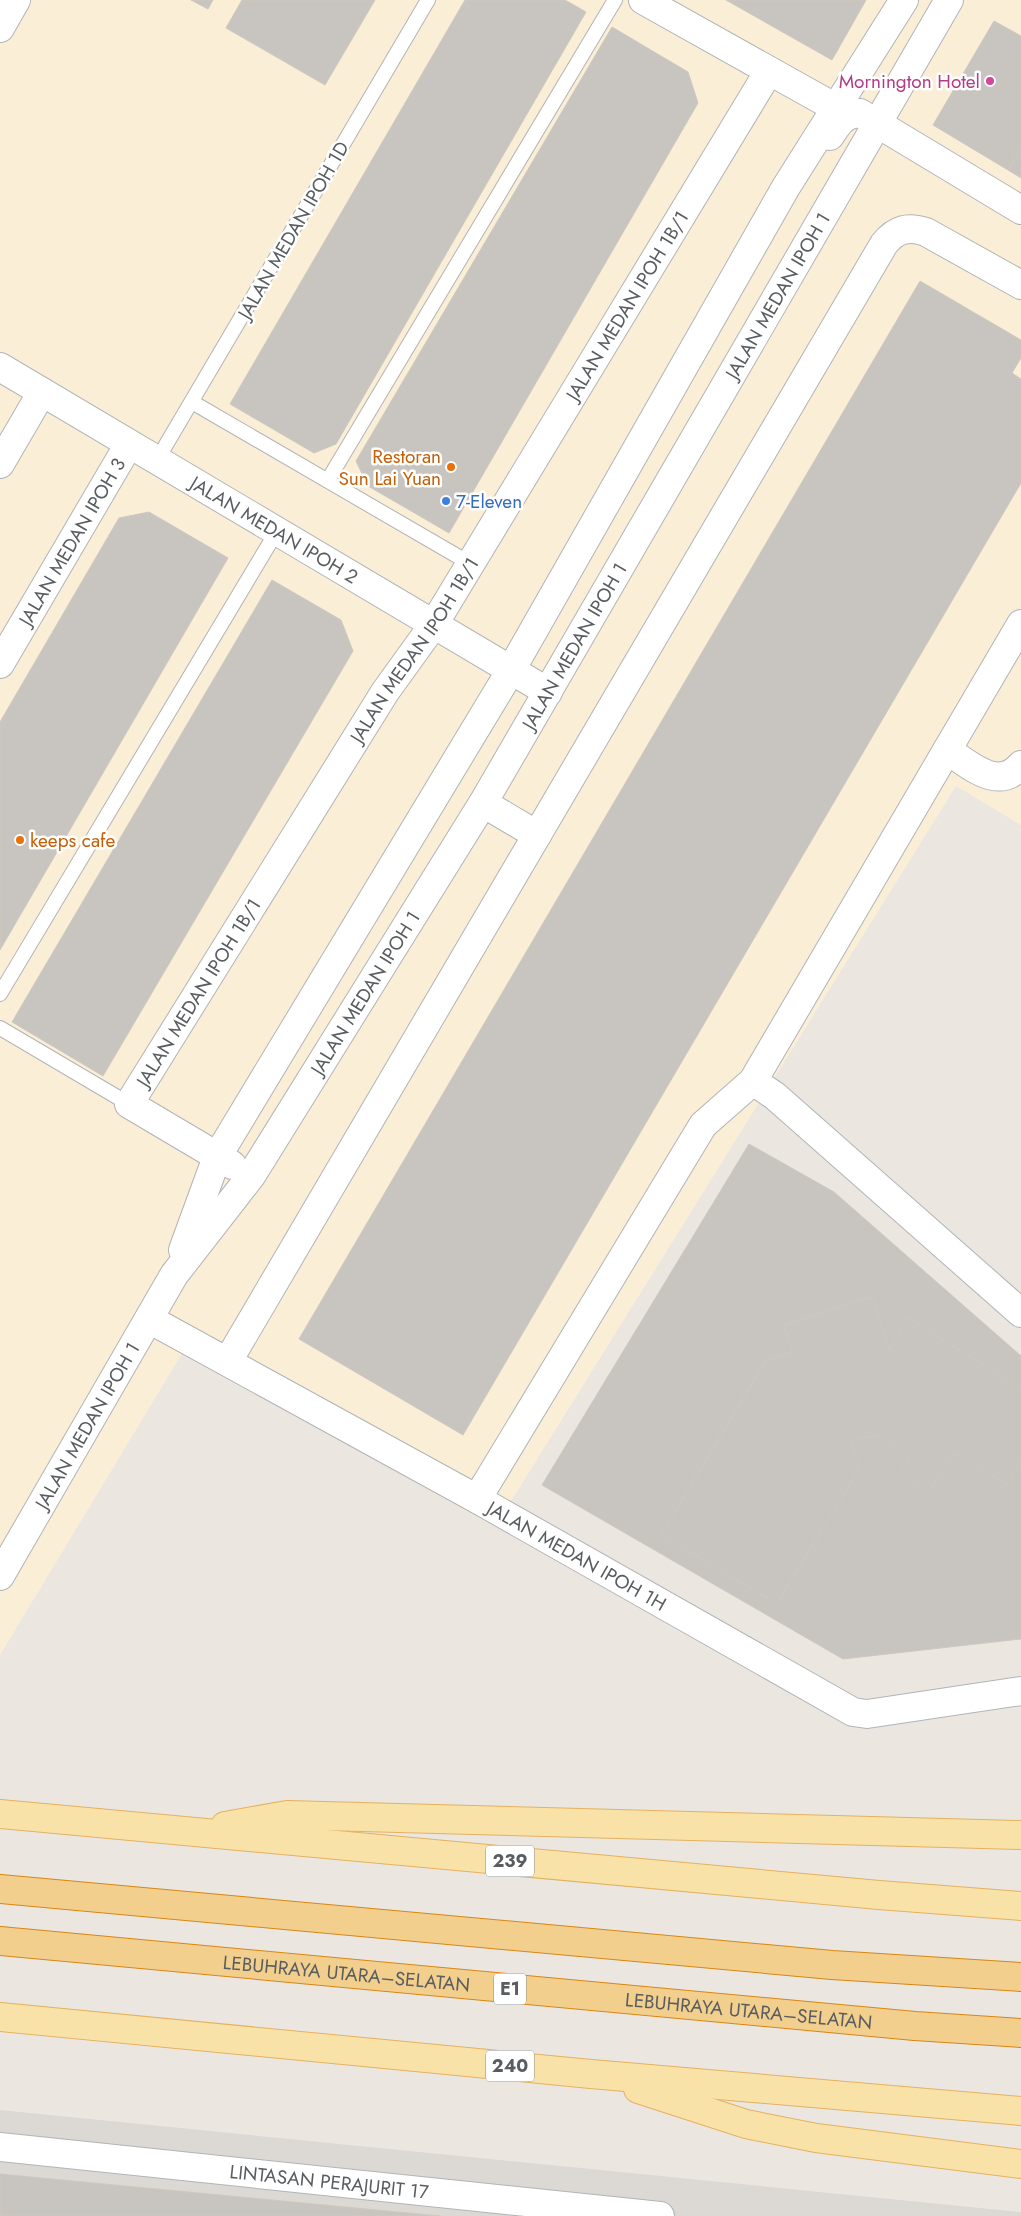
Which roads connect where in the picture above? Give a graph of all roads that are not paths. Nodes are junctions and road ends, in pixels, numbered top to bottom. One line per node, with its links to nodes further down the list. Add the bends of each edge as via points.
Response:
1 (16, 0): 7 (street)
2 (428, 0): 16 (lane, JALAN MEDAN IPOH 1D)
3 (615, 0): 20 (lane)
4 (643, 0): 8 (street)
5 (904, 0): 9 (street, JALAN MEDAN IPOH 1)
6 (949, 0): 10 (street, JALAN MEDAN IPOH 1)
7 (0, 28)
8 (770, 71): 9 (street); 22 (street, JALAN MEDAN IPOH 1B/1)
9 (836, 108): 11 (street, JALAN MEDAN IPOH 1)
10 (878, 122): 11 (street, via 860,112 839,121 824,144); 12 (street); 27 (street, JALAN MEDAN IPOH 1)
11 (786, 187): 26 (street, JALAN MEDAN IPOH 1)
12 (1021, 210)
13 (1021, 285): 31 (street, via 926,232 915,228 892,234)
14 (0, 367): 15 (street, JALAN MEDAN IPOH 2)
15 (42, 392): 17 (street, JALAN MEDAN IPOH 2); 19 (street)
16 (192, 402): 18 (lane, JALAN MEDAN IPOH 1D); 20 (lane)
17 (129, 444): 18 (street, JALAN MEDAN IPOH 2); 25 (street, JALAN MEDAN IPOH 3)
18 (157, 460): 21 (street, JALAN MEDAN IPOH 2)
19 (0, 464)
20 (328, 480): 22 (lane)
21 (277, 531): 23 (street, JALAN MEDAN IPOH 2); 32 (lane)
22 (472, 564): 23 (street, JALAN MEDAN IPOH 1B/1)
23 (434, 624): 26 (street, JALAN MEDAN IPOH 2); 35 (street, JALAN MEDAN IPOH 1B/1, via 386,692)
24 (1021, 624): 28 (street)
25 (0, 664)
26 (511, 670): 27 (street, JALAN MEDAN IPOH 2); 36 (street, JALAN MEDAN IPOH 1)
27 (548, 692): 30 (street, JALAN MEDAN IPOH 1)
28 (947, 750): 29 (street, via 995,778 1006,777); 34 (street)
29 (1021, 765)
30 (483, 803): 31 (street); 37 (street, JALAN MEDAN IPOH 1)
31 (537, 835): 41 (street)
32 (0, 994)
33 (0, 1028): 35 (lane)
34 (754, 1081): 39 (street, via 782,1102); 42 (street, via 703,1125)
35 (129, 1104): 36 (street, JALAN MEDAN IPOH 1B/1)
36 (217, 1156): 37 (street, JALAN MEDAN IPOH 1B/1); 38 (street, JALAN MEDAN IPOH 1)
37 (251, 1176): 38 (street, JALAN MEDAN IPOH 1)
38 (174, 1275): 40 (street, JALAN MEDAN IPOH 1)
39 (1021, 1313)
40 (149, 1319): 41 (street, JALAN MEDAN IPOH 1H); 43 (street, JALAN MEDAN IPOH 1)
41 (228, 1361): 42 (street, JALAN MEDAN IPOH 1H)
42 (477, 1499): 44 (street, JALAN MEDAN IPOH 1H, via 854,1712 867,1714)
43 (0, 1576)
44 (1021, 1691)
45 (0, 1814): 46 (main road, 239)
46 (199, 1832): 47 (main road, via 287,1815); 49 (main road, 239, via 878,1896)
47 (1021, 1835)
48 (0, 1889): 51 (highway, via 832,1965)
49 (1021, 1906)
50 (0, 1941): 53 (highway, LEBUHRAYA UTARA–SELATAN / E1)
51 (1021, 1977)
52 (0, 2017): 54 (main road, 240)
53 (1021, 2033)
54 (591, 2074): 55 (main road, 240); 57 (main road, via 746,2124 816,2138)
55 (1021, 2110)
56 (0, 2147): 58 (street, LINTASAN PERAJURIT 17)
57 (1021, 2164)
58 (512, 2207): 59 (street, LINTASAN PERAJURIT 17)
59 (660, 2216)

